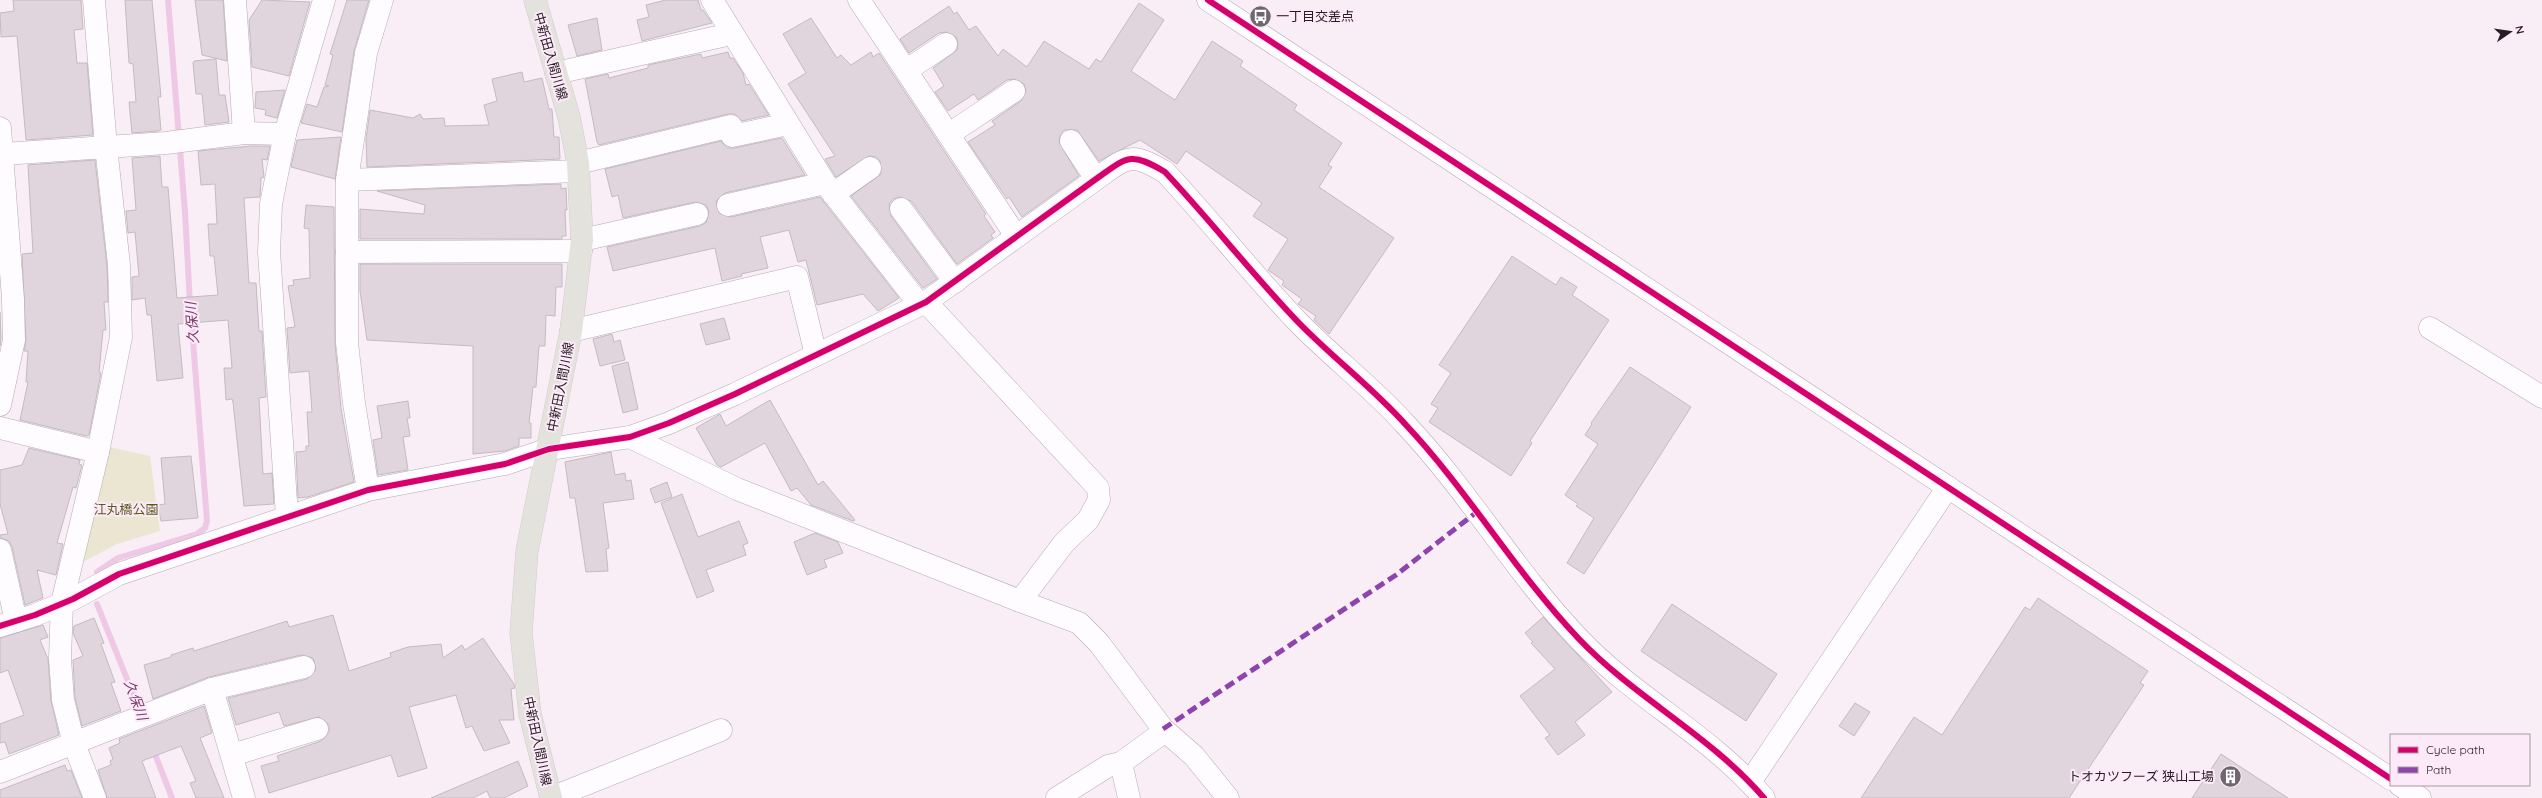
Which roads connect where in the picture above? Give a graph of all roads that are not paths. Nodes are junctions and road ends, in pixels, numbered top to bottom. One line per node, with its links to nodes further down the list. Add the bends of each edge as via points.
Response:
1 (94, 0): 20 (street)
2 (235, 0): 16 (street)
3 (324, 0): 17 (street)
4 (382, 0): 25 (street, via 366,53)
5 (535, 0): 12 (main road, 中新田入間川線)
6 (712, 0): 9 (street)
7 (859, 0): 11 (street)
8 (1208, 0): 45 (street)
9 (731, 34): 12 (street); 14 (street)
10 (946, 44): 11 (street)
11 (907, 70): 18 (street)
12 (556, 73): 22 (main road, 中新田入間川線)
13 (1014, 91): 18 (street)
14 (788, 124): 22 (street, via 732,136 730,126); 26 (street)
15 (0, 128): 21 (street)
16 (244, 133): 17 (street); 20 (street, via 166,143)
17 (285, 134): 47 (street, via 272,204 269,252)
18 (949, 134): 30 (street)
19 (1071, 141): 24 (street)
20 (106, 147): 21 (street); 44 (street, via 119,265 121,337)
21 (3, 154): 38 (street, via 14,340)
22 (578, 167): 25 (street); 31 (main road, 中新田入間川線)
23 (870, 168): 26 (street)
24 (1096, 179): 30 (street); 63 (street, via 1130,158 1147,161 1165,172 1299,323 1406,424 1478,510 1530,581 1579,639 1621,678 1677,719)
25 (347, 180): 32 (street)
26 (829, 188): 27 (street); 34 (street)
27 (728, 206)
28 (901, 209): 33 (street)
29 (697, 214): 31 (street)
30 (1016, 236): 33 (street)
31 (582, 246): 32 (street); 36 (main road, 中新田入間川線)
32 (347, 252): 46 (street, via 347,343)
33 (955, 282): 34 (street)
34 (923, 303): 37 (street); 49 (street, via 1098,488 1099,500 1088,520 1064,543)
35 (2430, 328): 39 (street)
36 (571, 331): 37 (street, via 798,278); 43 (main road, 中新田入間川線)
37 (816, 355): 42 (street, via 735,394)
38 (4, 367): 40 (street)
39 (2542, 397)
40 (0, 405)
41 (0, 428): 44 (street)
42 (630, 437): 43 (street); 49 (street, via 737,489)
43 (549, 449): 46 (street, via 505,464); 66 (main road, 中新田入間川線, via 527,551 522,633 530,714)
44 (98, 452): 50 (street)
45 (1948, 487): 61 (street); 63 (street)
46 (368, 490): 47 (street)
47 (287, 516): 50 (street, via 119,574)
48 (0, 550): 51 (street)
49 (1020, 600): 56 (street, via 1079,623 1099,643)
50 (62, 603): 51 (street); 57 (street, via 60,659 63,700)
51 (8, 623)
52 (304, 667): 53 (street)
53 (212, 689): 57 (street); 58 (street)
54 (317, 729): 58 (street)
55 (721, 730): 66 (street)
56 (1165, 731): 59 (street); 69 (street, via 1194,756)
57 (74, 744): 60 (street); 64 (street)
58 (232, 755): 65 (street)
59 (1121, 763): 67 (street, via 1108,766); 68 (street)
60 (0, 772)
61 (2390, 778)
62 (2402, 786): 70 (street)
63 (1757, 790)
64 (95, 798)
65 (244, 798)
66 (551, 798)
67 (1057, 798)
68 (1129, 798)
69 (1228, 798)
70 (2420, 798)

